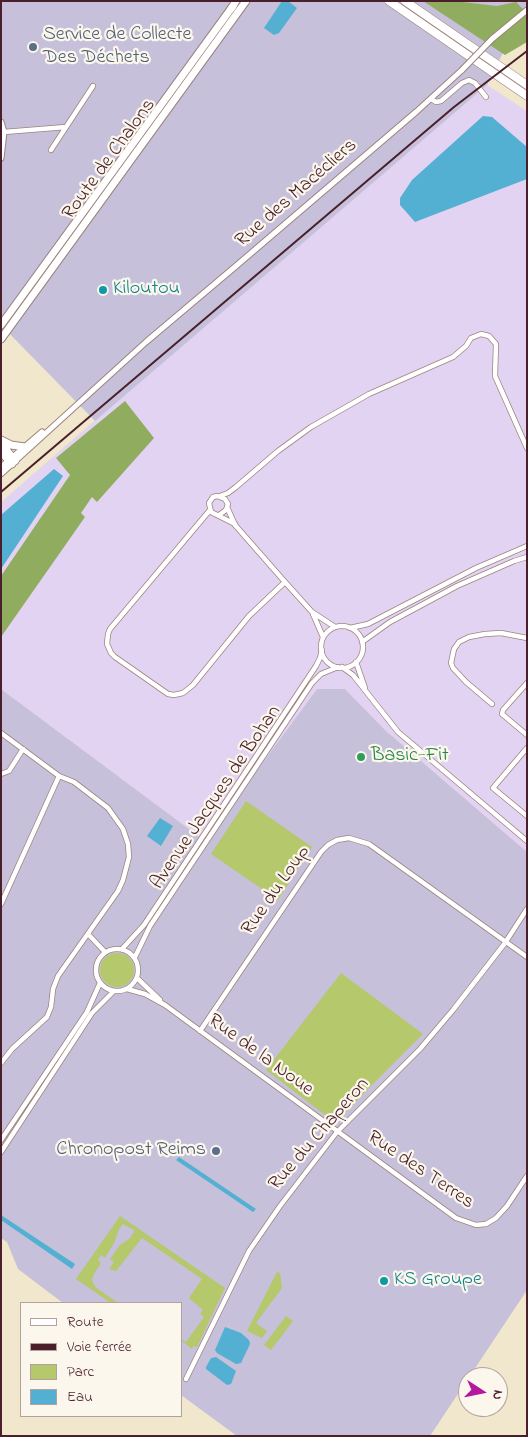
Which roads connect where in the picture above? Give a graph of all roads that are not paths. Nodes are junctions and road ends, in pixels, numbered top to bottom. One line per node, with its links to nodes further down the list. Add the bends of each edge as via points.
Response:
1 (236, 1): 16 (main road, Route de Chalons)
2 (246, 1): 17 (main road, Route de Chalons)
3 (389, 1): 9 (highway)
4 (405, 1): 6 (highway)
5 (527, 10): 10 (street, Rue des Macécliers, bridge, via 492,39)
6 (527, 85)
7 (93, 86): 12 (street)
8 (486, 96): 10 (street, via 469,80 440,101)
9 (527, 96)
10 (431, 99): 18 (street, Rue des Macécliers)
11 (1, 122): 13 (street)
12 (66, 127): 13 (street); 14 (street)
13 (4, 132): 15 (street)
14 (51, 150)
15 (1, 158)
16 (1, 325)
17 (1, 339)
18 (83, 398): 20 (street, Rue des Macécliers); 23 (street, Rue des Macécliers)
19 (1, 442): 20 (main road); 23 (main road)
20 (25, 447): 23 (street, Rue des Macécliers)
21 (527, 448): 26 (street, via 495,376 496,344 489,336 481,334 471,338 453,357 369,394 311,426 236,487)
22 (1, 452): 23 (main road)
23 (12, 461): 24 (street, Rue des Macécliers); 25 (street, Rue des Macécliers)
24 (1, 467)
25 (1, 474)
26 (220, 496): 27 (street, via 225,499); 28 (street, via 210,500)
27 (227, 507): 29 (street); 30 (street)
28 (210, 510): 29 (street); 33 (street, via 110,629 107,644 115,657 168,694 183,693 249,616)
29 (219, 515): 30 (street)
30 (235, 524): 33 (street)
31 (527, 546): 36 (street, via 476,568 368,624)
32 (527, 557): 39 (street, via 457,586 390,622)
33 (285, 582): 34 (street)
34 (312, 612): 35 (street); 37 (street)
35 (335, 627): 36 (street); 37 (street)
36 (350, 628): 39 (street, via 356,631)
37 (324, 637): 40 (street)
38 (527, 638): 45 (street, via 501,633 485,634 469,637 454,649 453,668)
39 (362, 642): 41 (street)
40 (322, 650): 42 (street, via 327,661); 58 (street, Avenue Jacques de Bohan, via 302,686 144,924)
41 (356, 662): 42 (street); 44 (street)
42 (340, 667): 44 (street, via 353,675); 60 (street, Avenue Jacques de Bohan, via 321,674 312,683 150,926)
43 (527, 683): 47 (street, via 502,714)
44 (366, 692): 53 (street, via 398,732)
45 (492, 704)
46 (1, 733): 49 (street)
47 (527, 735)
48 (527, 748): 52 (street, via 493,788)
49 (23, 749): 50 (street, via 9,771); 51 (street)
50 (1, 774)
51 (59, 776): 54 (street); 56 (street, via 74,782 108,808 123,829 128,844 129,857 123,880)
52 (527, 816)
53 (527, 841)
54 (1, 904)
55 (527, 909): 57 (street, Rue du Chaperon)
56 (88, 934): 59 (street); 68 (street, via 55,982 46,1017)
57 (505, 943): 61 (street); 67 (street, Rue du Loup, via 369,844 349,838 337,840 321,852); 69 (street, Rue du Chaperon, via 420,1049)
58 (122, 949): 59 (street); 60 (street)
59 (105, 952): 63 (street, via 96,966)
60 (135, 958): 62 (street, via 139,967)
61 (527, 958)
62 (138, 978): 64 (street); 66 (street)
63 (100, 983): 65 (street); 70 (street, via 87,1012)
64 (127, 990): 65 (street); 66 (street, via 145,994)
65 (114, 992): 71 (street, via 92,1013)
66 (165, 1005): 67 (street, Rue de la Noue)
67 (200, 1031): 69 (street, Rue de la Noue)
68 (1, 1063)
69 (338, 1132): 72 (street, Rue des Terres, via 456,1218 476,1225 496,1218); 73 (street, Rue du Chaperon, via 295,1184 253,1244)
70 (1, 1140)
71 (1, 1152)
72 (527, 1176)
73 (186, 1379)

